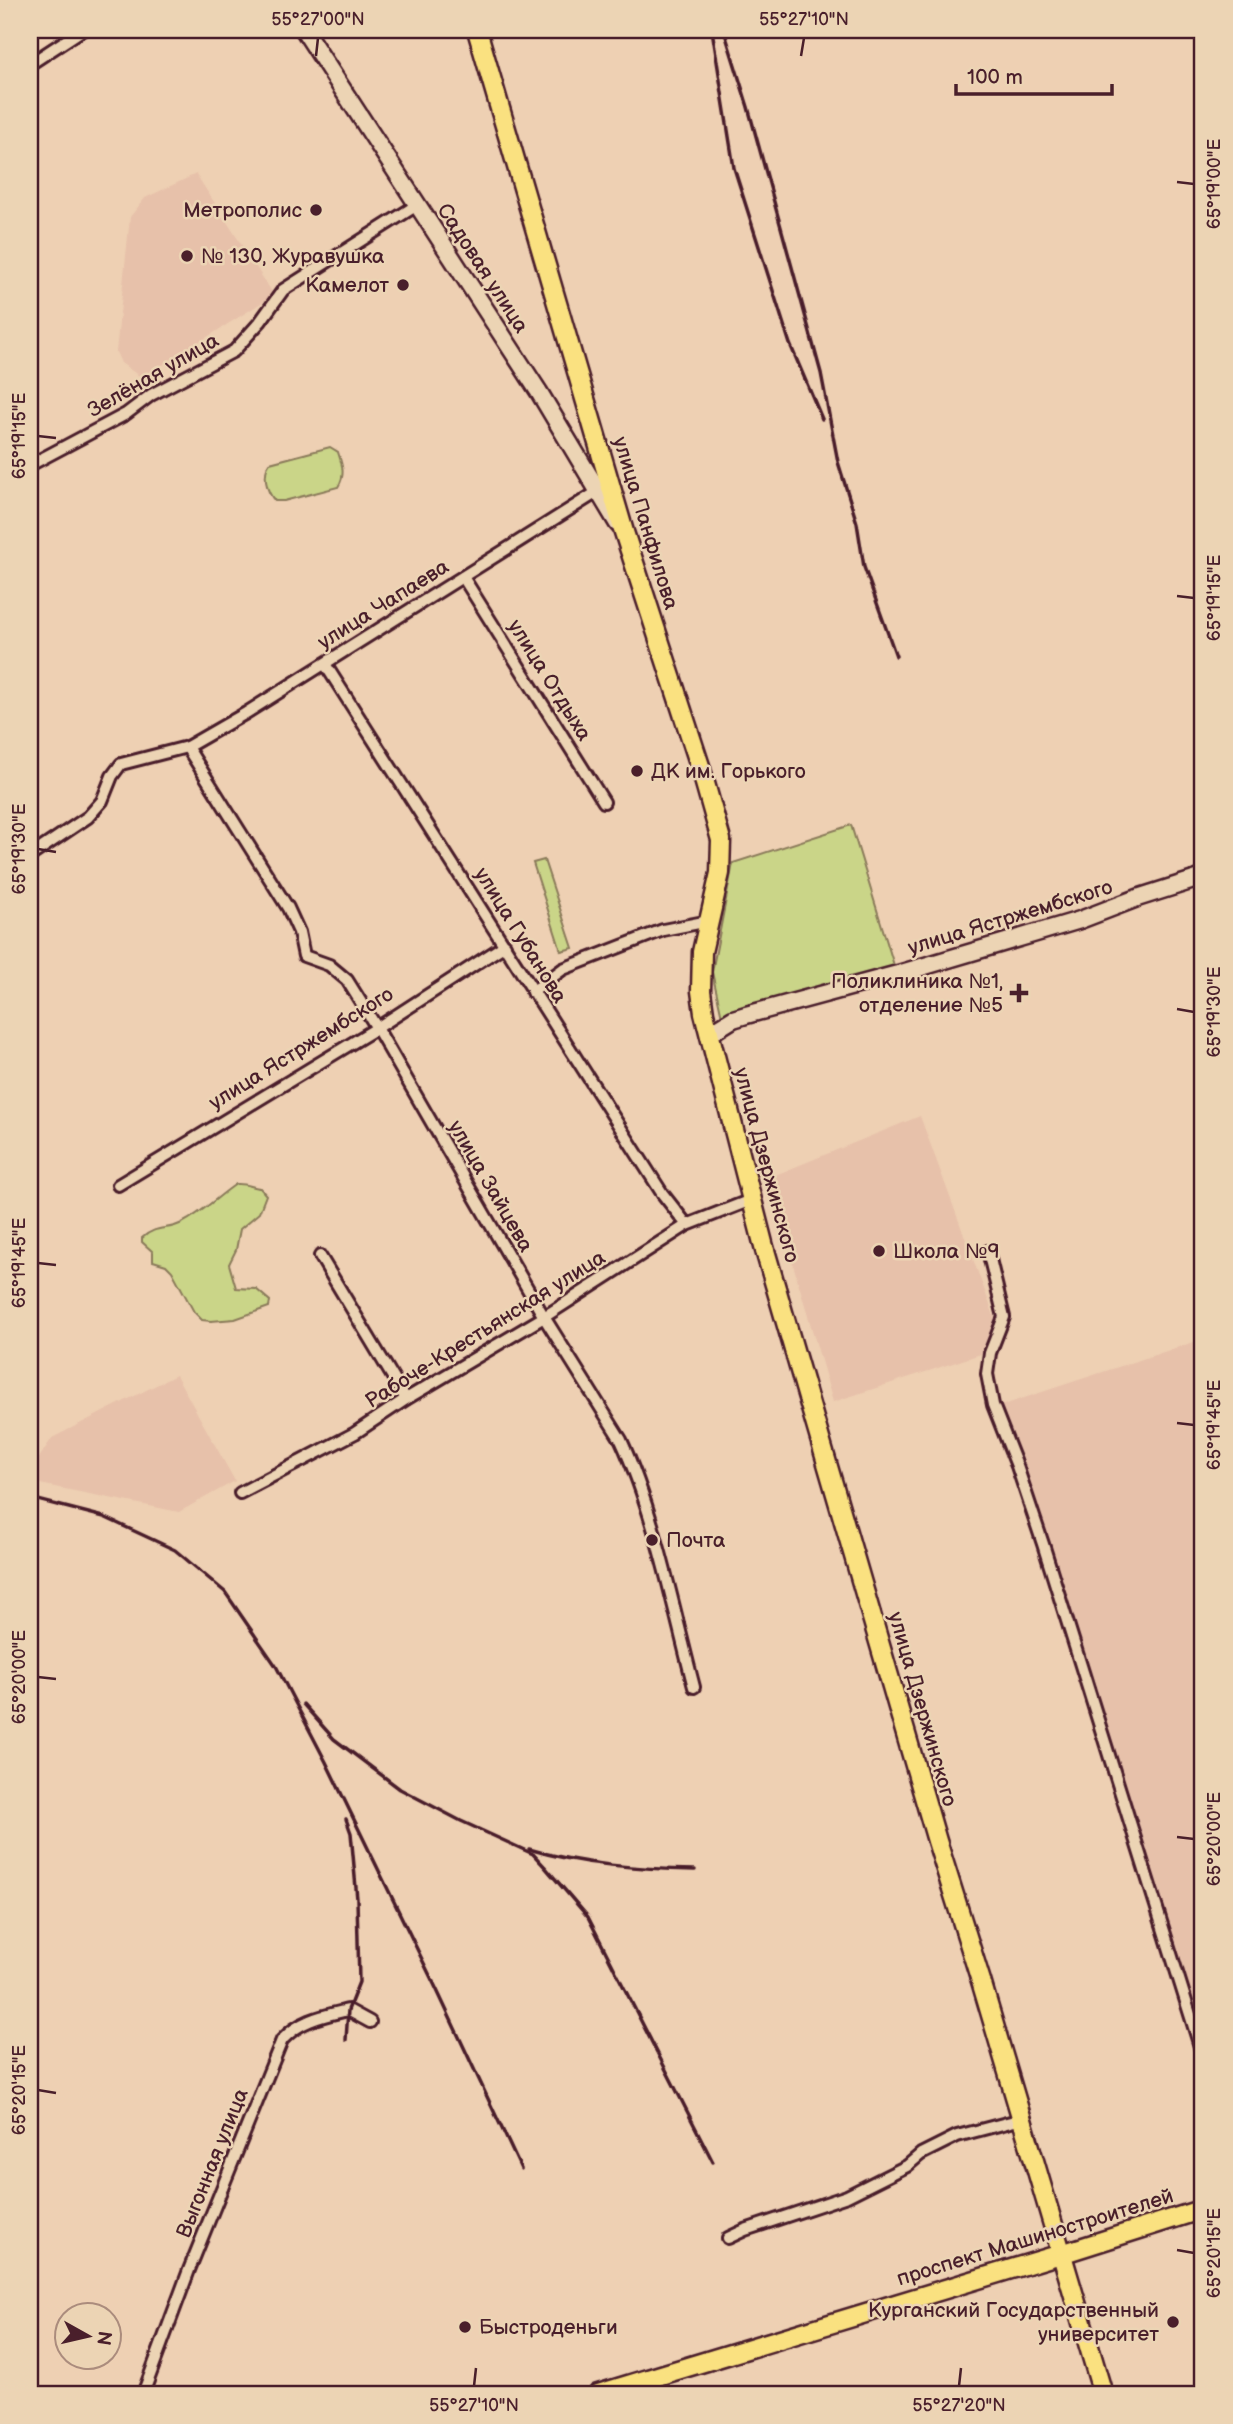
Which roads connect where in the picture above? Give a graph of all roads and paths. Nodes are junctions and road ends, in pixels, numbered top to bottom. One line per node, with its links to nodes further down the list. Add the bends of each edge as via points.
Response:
1 (82, 30): 4 (street)
2 (304, 30): 5 (street, Садовая улица)
3 (477, 30): 7 (main road, улица Панфилова)
4 (30, 64)
5 (417, 205): 6 (street, Зелёная улица, via 283,290 234,351); 7 (street, Садовая улица)
6 (30, 465)
7 (604, 488): 8 (street, улица Чапаева); 14 (main road, улица Панфилова, via 624,532 721,840)
8 (463, 578): 9 (street, улица Чапаева); 11 (street, улица Отдыха)
9 (325, 664): 10 (street, улица Чапаева); 15 (street, улица Губанова)
10 (187, 747): 12 (street, улица Чапаева, via 121,764 88,817); 17 (street, улица Зайцева, via 288,908 304,956 340,972)
11 (604, 802)
12 (30, 856)
13 (1203, 877): 18 (street, улица Ястржембского, via 1080,920 746,1015)
14 (709, 921): 16 (street, via 663,930 563,969); 18 (main road, улица Панфилова, via 700,971)
15 (505, 945): 16 (street, улица Губанова); 17 (street, улица Ястржембского)
16 (532, 992): 21 (street, улица Губанова)
17 (377, 1027): 19 (street, улица Ястржембского); 24 (street, улица Зайцева)
18 (709, 1034): 20 (main road, улица Дзержинского)
19 (118, 1185)
20 (751, 1200): 21 (street, Рабоче-Крестьянская улица); 30 (main road, улица Дзержинского)
21 (687, 1225): 24 (street, Рабоче-Крестьянская улица)
22 (988, 1251): 29 (street, via 1004,1317 987,1374 992,1405 1021,1479)
23 (320, 1256): 25 (street)
24 (544, 1317): 25 (street, Рабоче-Крестьянская улица); 27 (street, улица Зайцева, via 631,1462)
25 (406, 1399): 26 (street, Рабоче-Крестьянская улица, via 355,1433)
26 (240, 1493)
27 (694, 1686)
28 (370, 2022): 34 (street, Выгонная улица, via 348,2010 305,2022 282,2040)
29 (1203, 2056)
30 (1022, 2119): 32 (street, via 957,2136 847,2196); 33 (main road, улица Дзержинского)
31 (1203, 2209): 33 (main road, проспект Машиностроителей)
32 (728, 2238)
33 (1061, 2254): 35 (main road, проспект Машиностроителей); 36 (main road, улица Дзержинского)
34 (142, 2394)
35 (598, 2394)
36 (1103, 2394)

